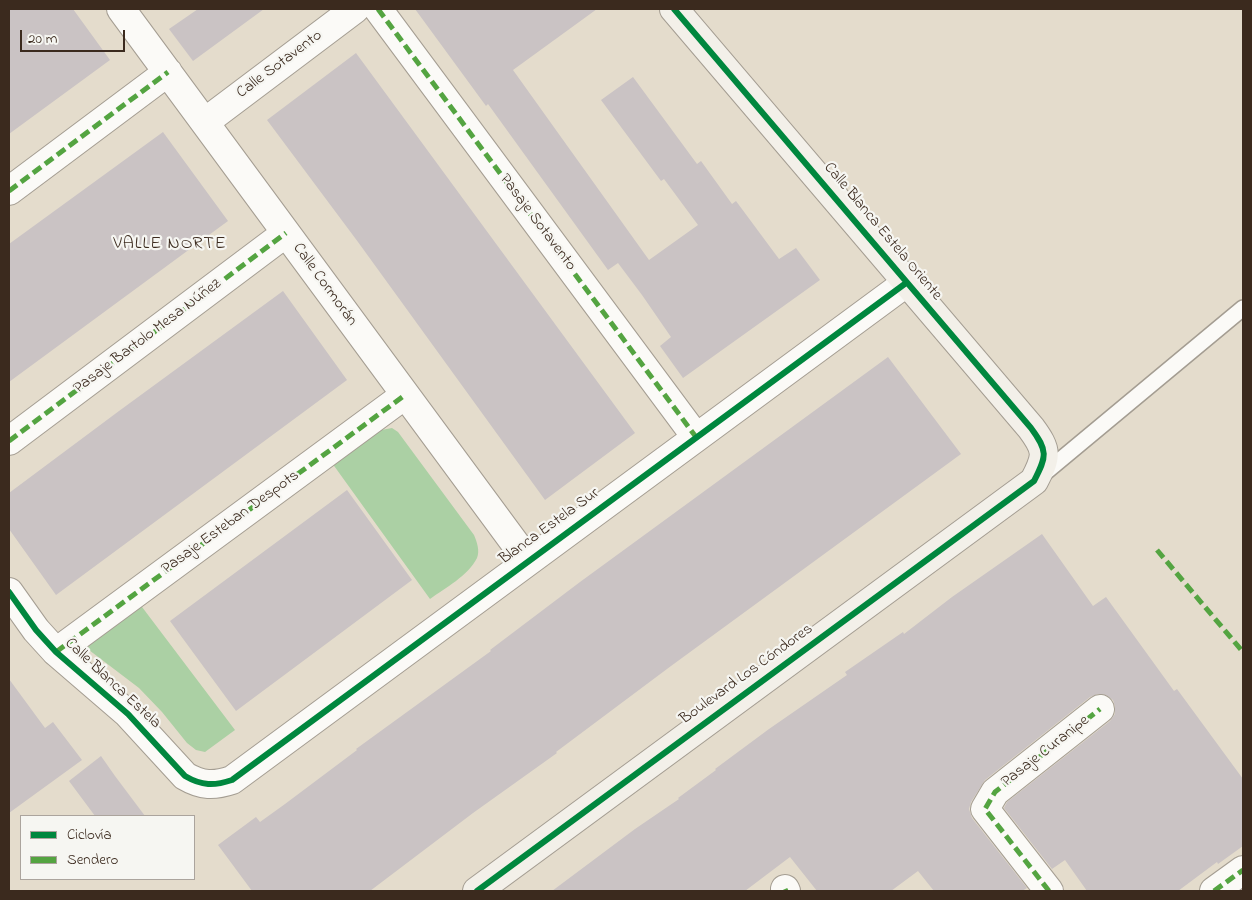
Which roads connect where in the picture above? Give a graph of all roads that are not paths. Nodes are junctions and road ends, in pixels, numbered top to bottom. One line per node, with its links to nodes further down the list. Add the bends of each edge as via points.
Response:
1 (120, 9): 5 (street, Calle Cormorán)
2 (355, 9): 6 (street, Calle Sotavento)
3 (378, 9): 12 (street, Pasaje Sotavento)
4 (674, 9): 9 (street, Calle Blanca Estela Oriente)
5 (168, 72): 6 (street, Calle Cormorán); 7 (street)
6 (204, 122): 8 (street, Calle Cormorán)
7 (9, 191)
8 (286, 233): 11 (street, Calle Cormorán); 13 (street, Pasaje Bartolo Mesa Núñez)
9 (906, 283): 12 (street, Blanca Estela Sur); 14 (street, Calle Blanca Estela Oriente, via 1042,443 1044,454)
10 (1243, 308): 14 (lane)
11 (405, 394): 15 (street, Calle Cormorán); 17 (street, Pasaje Esteban Despots)
12 (696, 437): 15 (street, Blanca Estela Sur)
13 (9, 441)
14 (1034, 481): 21 (street, Boulevard Los Cóndores)
15 (528, 560): 19 (street, Blanca Estela Sur, via 232,780)
16 (9, 592): 17 (street, Calle Blanca Estela)
17 (56, 652): 19 (street, Calle Blanca Estela, via 128,714 185,776)
18 (1100, 709): 22 (street, Pasaje Curanipe, via 995,792 985,809)
19 (206, 785)
20 (1243, 870): 23 (street)
21 (477, 891)
22 (1049, 891)
23 (1214, 891)

